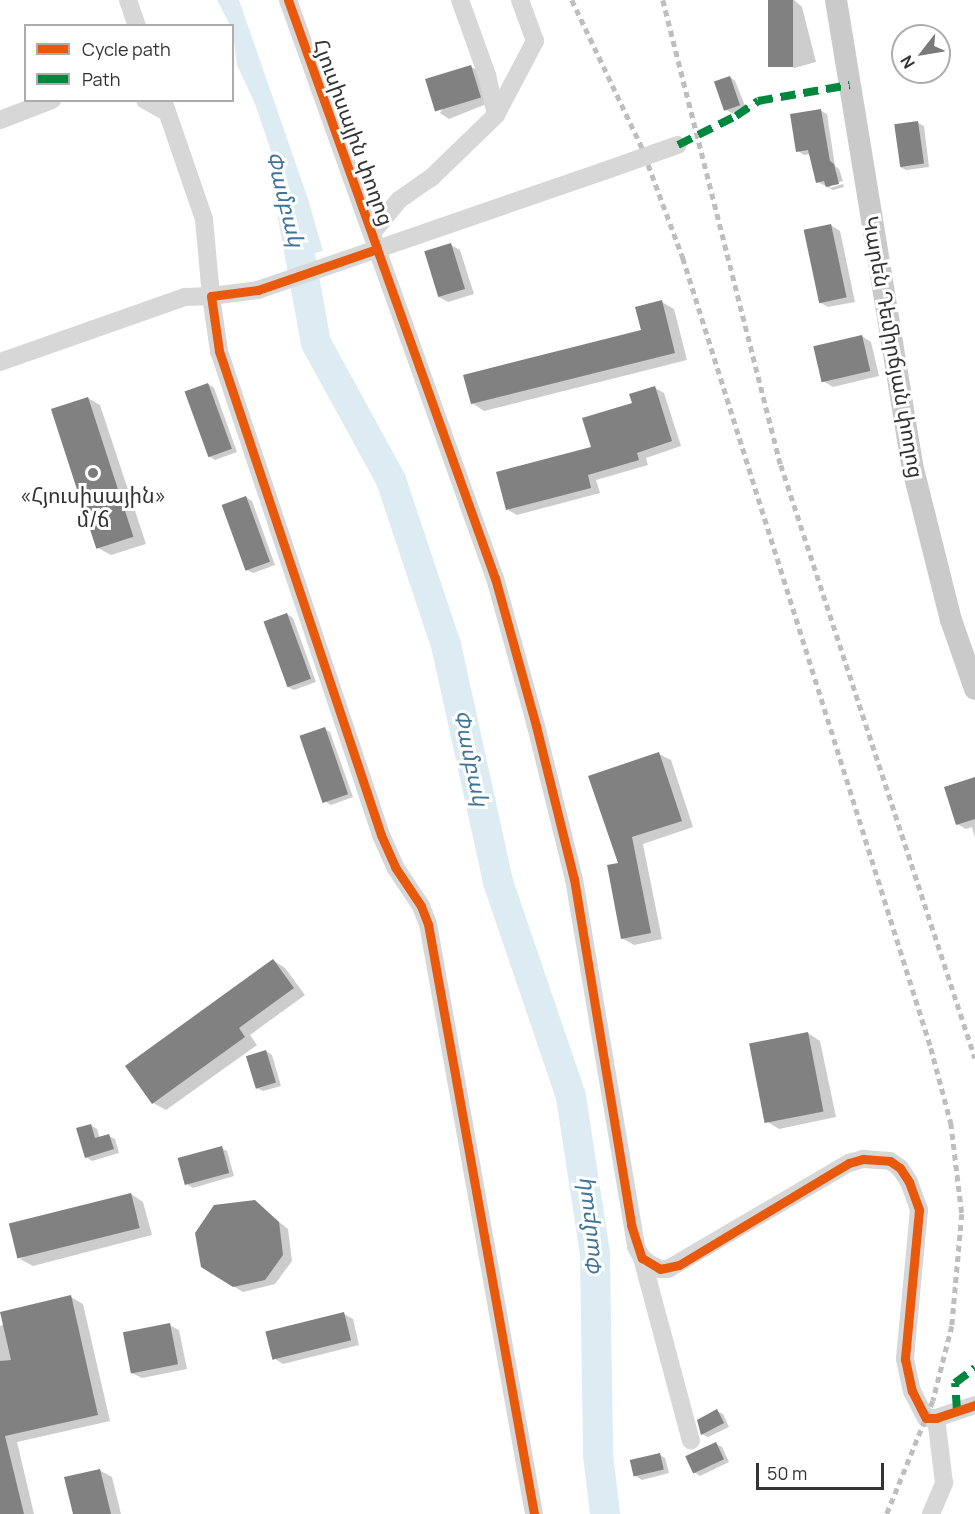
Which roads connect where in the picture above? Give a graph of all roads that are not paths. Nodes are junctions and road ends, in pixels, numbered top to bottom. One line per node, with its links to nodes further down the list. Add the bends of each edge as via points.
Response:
1 (128, 0): 6 (street)
2 (288, 0): 12 (street, Հյուսիսային փողոց)
3 (460, 0): 9 (street, via 487,75)
4 (520, 0): 9 (street, via 535,41)
5 (836, 0): 15 (main road, Կարեն Դեմիրճյան փողոց, via 912,465 951,620)
6 (136, 24)
7 (47, 102): 10 (street)
8 (165, 106): 13 (street, via 204,219)
9 (496, 115): 12 (street, via 431,178 399,200)
10 (0, 120)
11 (678, 145): 12 (street, bridge)
12 (374, 241): 13 (street, Հյուսիսային փողոց, via 350,259 258,290); 16 (street, via 495,578 536,726 574,879 631,1225)
13 (211, 296): 14 (street, Հյուսիսային փողոց, via 185,297); 20 (street, via 219,351 381,835 428,924)
14 (0, 362)
15 (975, 689)
16 (642, 1258): 18 (street, via 660,1269 679,1265 849,1163 863,1159 890,1161 909,1182 919,1210 905,1359 907,1374 926,1418); 19 (street)
17 (975, 1405): 18 (street)
18 (936, 1418): 21 (street, via 944,1483)
19 (691, 1441)
20 (534, 1514)
21 (932, 1514)

